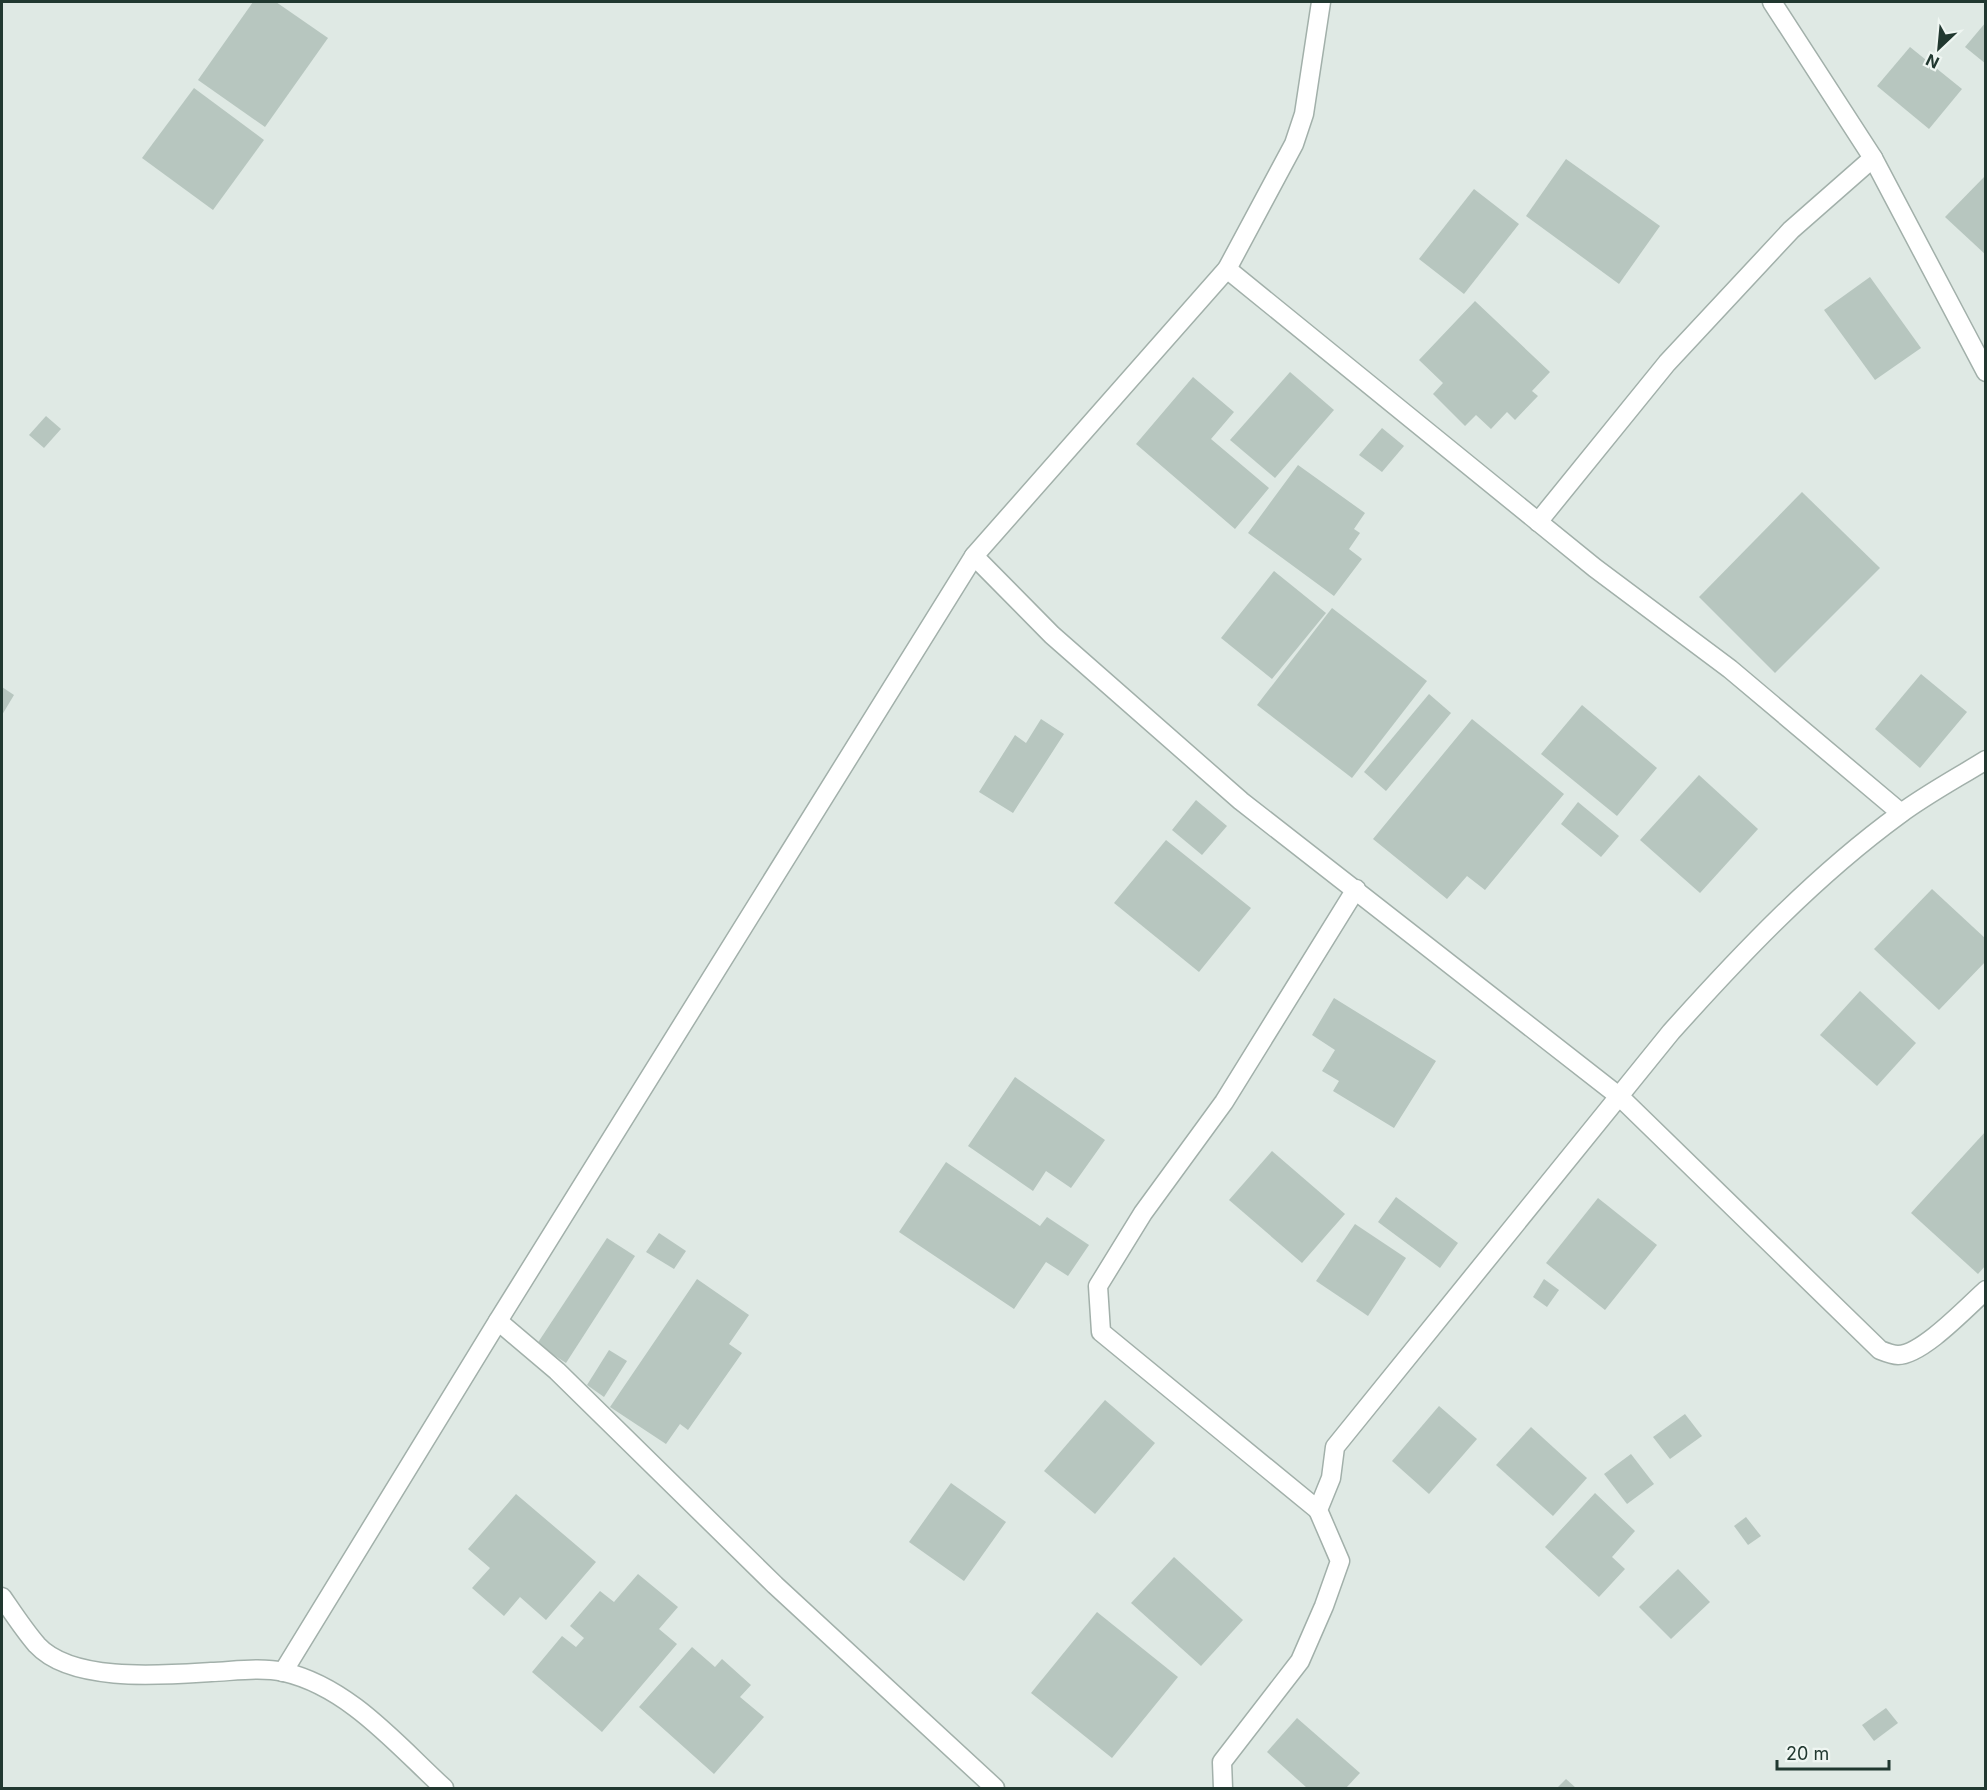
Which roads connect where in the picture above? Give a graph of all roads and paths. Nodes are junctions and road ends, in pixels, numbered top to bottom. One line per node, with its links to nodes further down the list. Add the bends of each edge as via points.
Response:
1 (1321, 2): 4 (street, via 1304,114 1294,144)
2 (1772, 2): 3 (street)
3 (1873, 158): 5 (street); 6 (street, via 1791,230 1667,363)
4 (1227, 269): 6 (street); 7 (street)
5 (1986, 372)
6 (1538, 522): 9 (street, via 1730,669)
7 (974, 556): 10 (street, via 1052,635 1241,801); 13 (street)
8 (1986, 760): 9 (street)
9 (1901, 813): 11 (street, via 1796,902 1719,978)
10 (1356, 889): 11 (street); 14 (street, via 1224,1102 1143,1214 1098,1286 1101,1332)
11 (1620, 1097): 12 (street, via 1880,1350 1897,1356 1911,1352); 14 (street, via 1335,1447 1331,1478)
12 (1986, 1290)
13 (498, 1321): 16 (street); 18 (street, via 557,1371 775,1585)
14 (1318, 1510): 19 (street, via 1340,1562 1300,1661 1222,1762)
15 (2, 1597): 16 (street, via 38,1646 64,1665 125,1675)
16 (283, 1672): 17 (street, via 327,1688 364,1714)
17 (444, 1788)
18 (995, 1788)
19 (1222, 1788)

